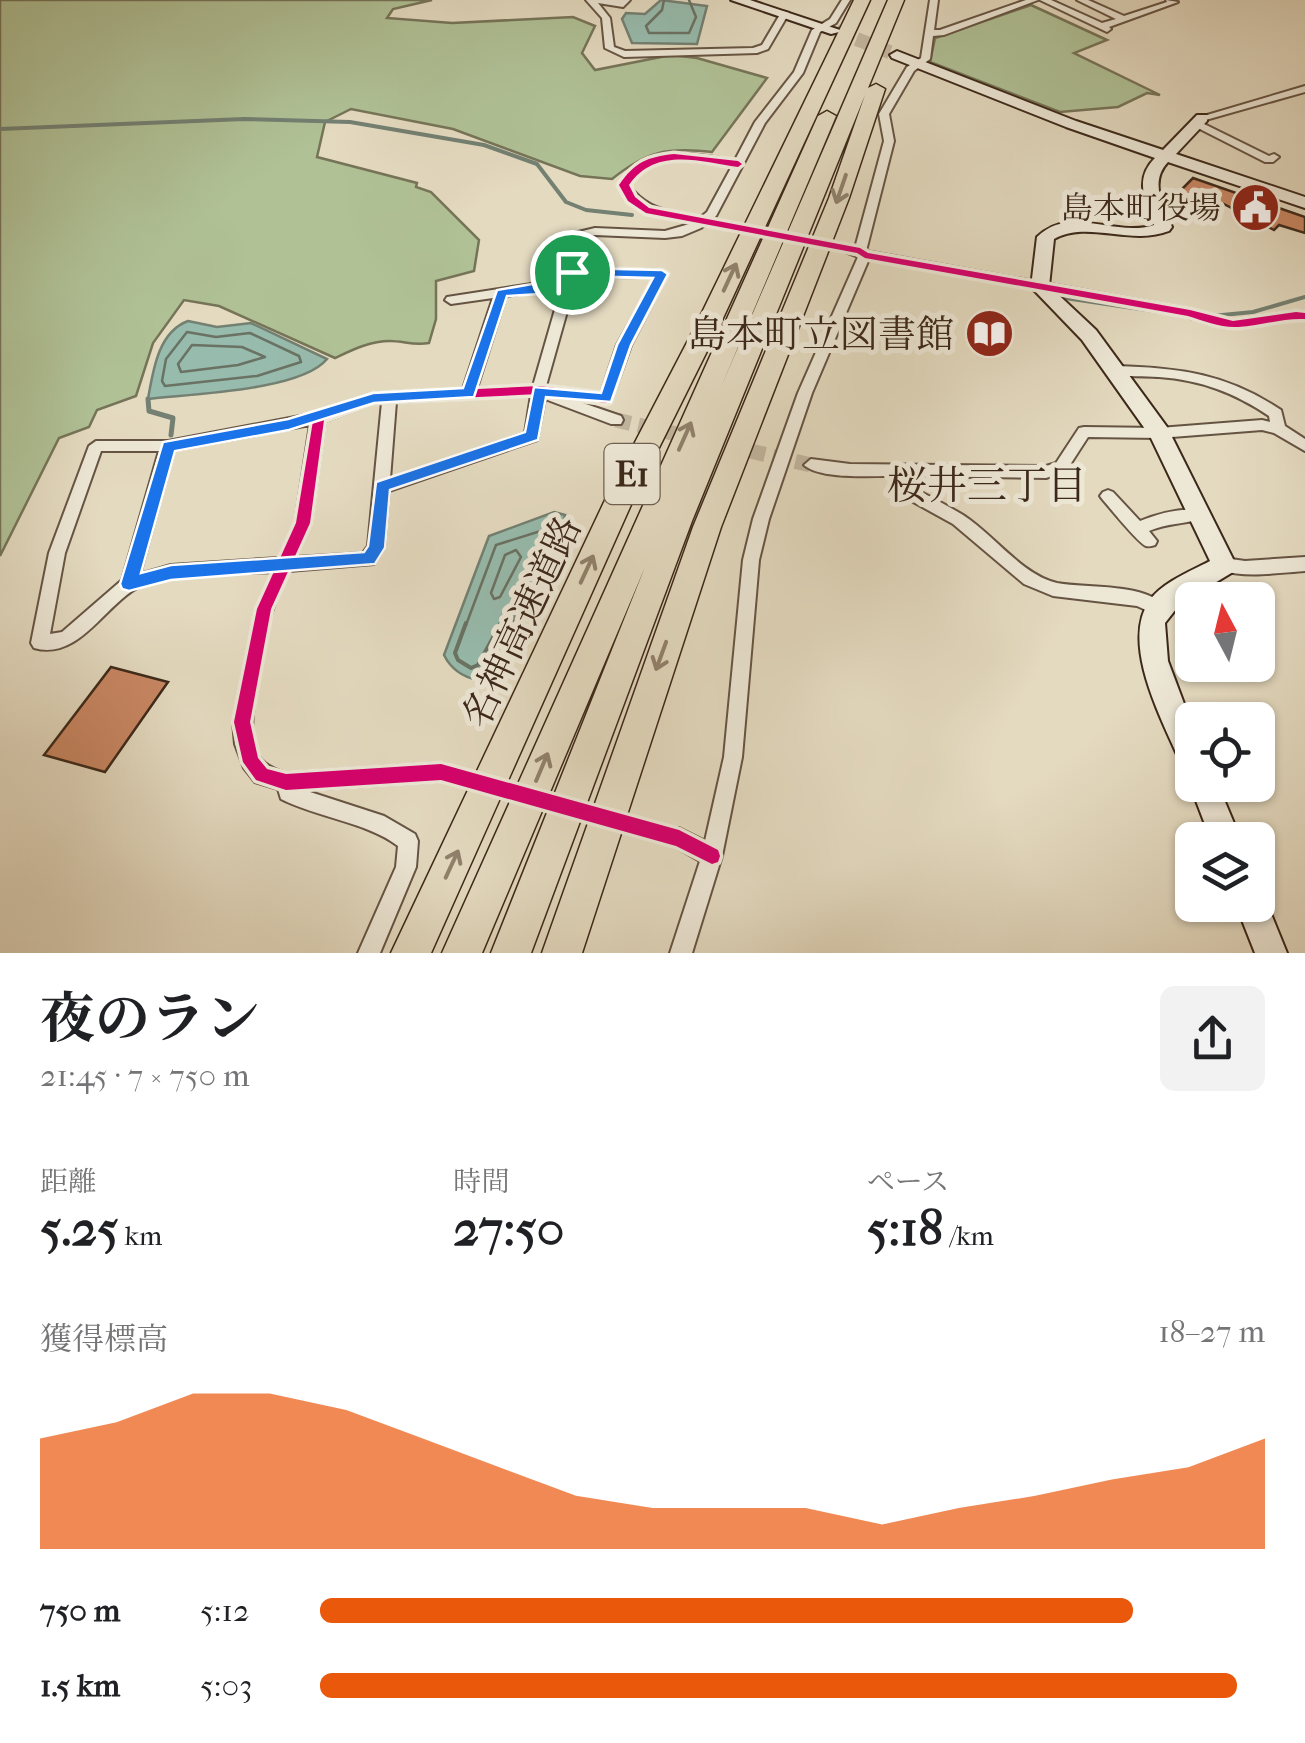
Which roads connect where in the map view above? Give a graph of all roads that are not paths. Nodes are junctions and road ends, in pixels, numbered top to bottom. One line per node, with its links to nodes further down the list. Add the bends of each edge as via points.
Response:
1 (590, 0): 2 (street); 16 (street, via 606,18 610,48 624,54 754,51 765,47)
2 (626, 0)
3 (738, 0): 16 (street)
4 (846, 0): 18 (street)
5 (862, 0): 64 (highway, 名神高速道路 / E1, one-way to 5, via 620,498)
6 (879, 0): 65 (highway, 名神高速道路 / E1, one-way to 6)
7 (896, 0): 66 (highway, E1, via 678,521)
8 (912, 0): 67 (highway, E1, one-way to 67, via 707,527)
9 (934, 0): 19 (street)
10 (1034, 0): 19 (street)
11 (1044, 0): 17 (street, via 1105,28)
12 (1081, 0): 15 (street)
13 (1107, 0): 15 (street)
14 (1170, 0): 17 (street)
15 (1092, 5): 17 (street)
16 (785, 13): 18 (street)
17 (1124, 18)
18 (829, 29): 26 (street, via 816,30 798,73)
19 (929, 32): 21 (street, via 925,59)
20 (896, 56): 21 (street)
21 (917, 64): 24 (street); 30 (street, via 884,114 889,141)
22 (1305, 89): 23 (street)
23 (1199, 121): 24 (street); 25 (street)
24 (1164, 156): 27 (street); 32 (street, via 1148,182 1163,227 1144,233 1076,226 1053,231 1046,237)
25 (1269, 160)
26 (738, 164): 28 (street, via 665,158 630,173 624,185 631,199); 31 (street, via 702,224 675,234 585,232 573,242)
27 (1305, 203)
28 (676, 216)
29 (836, 246): 30 (street)
30 (862, 253): 32 (street); 61 (street, via 761,519 751,560 733,758)
31 (572, 272): 33 (street); 38 (street, via 662,274 624,345 606,399)
32 (1040, 287): 36 (street, via 1237,324); 37 (street)
33 (567, 289): 34 (street); 38 (street)
34 (502, 292): 35 (street); 39 (street)
35 (451, 300)
36 (1305, 316)
37 (1116, 371): 43 (street, via 1218,380 1276,414); 44 (street)
38 (539, 390): 39 (street); 42 (street); 49 (street, via 532,436)
39 (469, 393): 40 (street)
40 (389, 400): 41 (street, via 353,402); 49 (street)
41 (318, 418): 45 (street); 54 (street, via 303,523)
42 (616, 420)
43 (1278, 429): 44 (street, via 1244,425); 46 (street)
44 (1159, 433): 48 (street, via 1084,432 1061,467 1046,472); 51 (street)
45 (168, 446): 55 (street); 55 (street, via 96,446 57,553 40,643 66,639)
46 (1305, 446)
47 (811, 465): 48 (street)
48 (894, 471): 56 (street, via 902,489 959,520 1030,579 1052,589 1140,598)
49 (382, 487): 54 (street, via 376,548 368,559)
50 (1108, 496): 51 (street, via 1143,535 1163,518)
51 (1196, 515): 52 (street)
52 (1224, 564): 53 (street); 56 (street)
53 (1305, 564)
54 (286, 565): 55 (street, via 171,572); 59 (street, via 264,610 242,722 251,762)
55 (129, 584)
56 (1159, 609): 57 (street, via 1152,629 1156,669)
57 (1175, 715)
58 (442, 772): 59 (street)
59 (286, 782): 63 (street, via 288,792 312,807 396,830 408,842 406,867)
60 (679, 838): 61 (street)
61 (712, 856): 68 (street)
62 (1258, 922): 69 (street)
63 (369, 953)
64 (411, 953)
65 (462, 953)
66 (512, 953)
67 (562, 953)
68 (680, 953)
69 (1270, 953)

